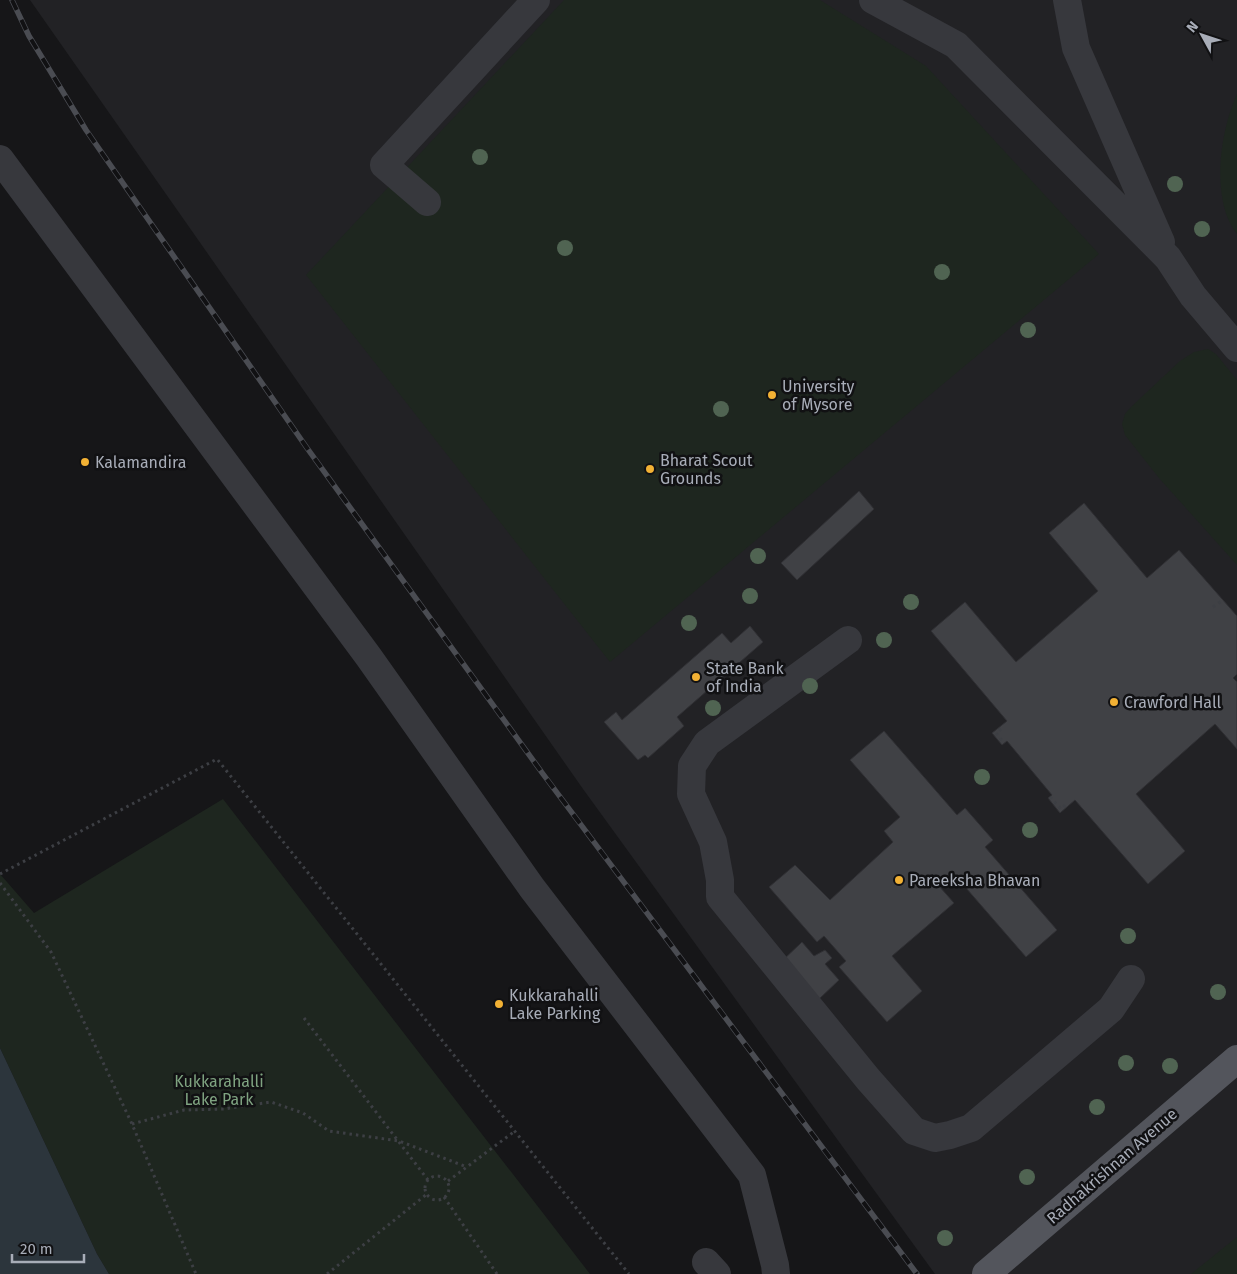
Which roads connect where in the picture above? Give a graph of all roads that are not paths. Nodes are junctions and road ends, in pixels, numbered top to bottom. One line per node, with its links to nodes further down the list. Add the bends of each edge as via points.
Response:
1 (536, 0): 5 (street, via 384,165)
2 (873, 0): 6 (street, via 956,45)
3 (1068, 0): 6 (street, via 1076,48)
4 (0, 159): 11 (street, via 362,648 532,888 752,1175)
5 (427, 202)
6 (1168, 258): 7 (street, via 1193,296)
7 (1237, 348)
8 (848, 640): 9 (street, via 707,743 692,766 691,794 713,842 720,896 868,1079 914,1131 935,1138 950,1136 970,1128 1111,1009)
9 (1131, 979)
10 (1237, 1059): 12 (main road, Radhakrishnan Avenue)
11 (776, 1274)
12 (986, 1274)

